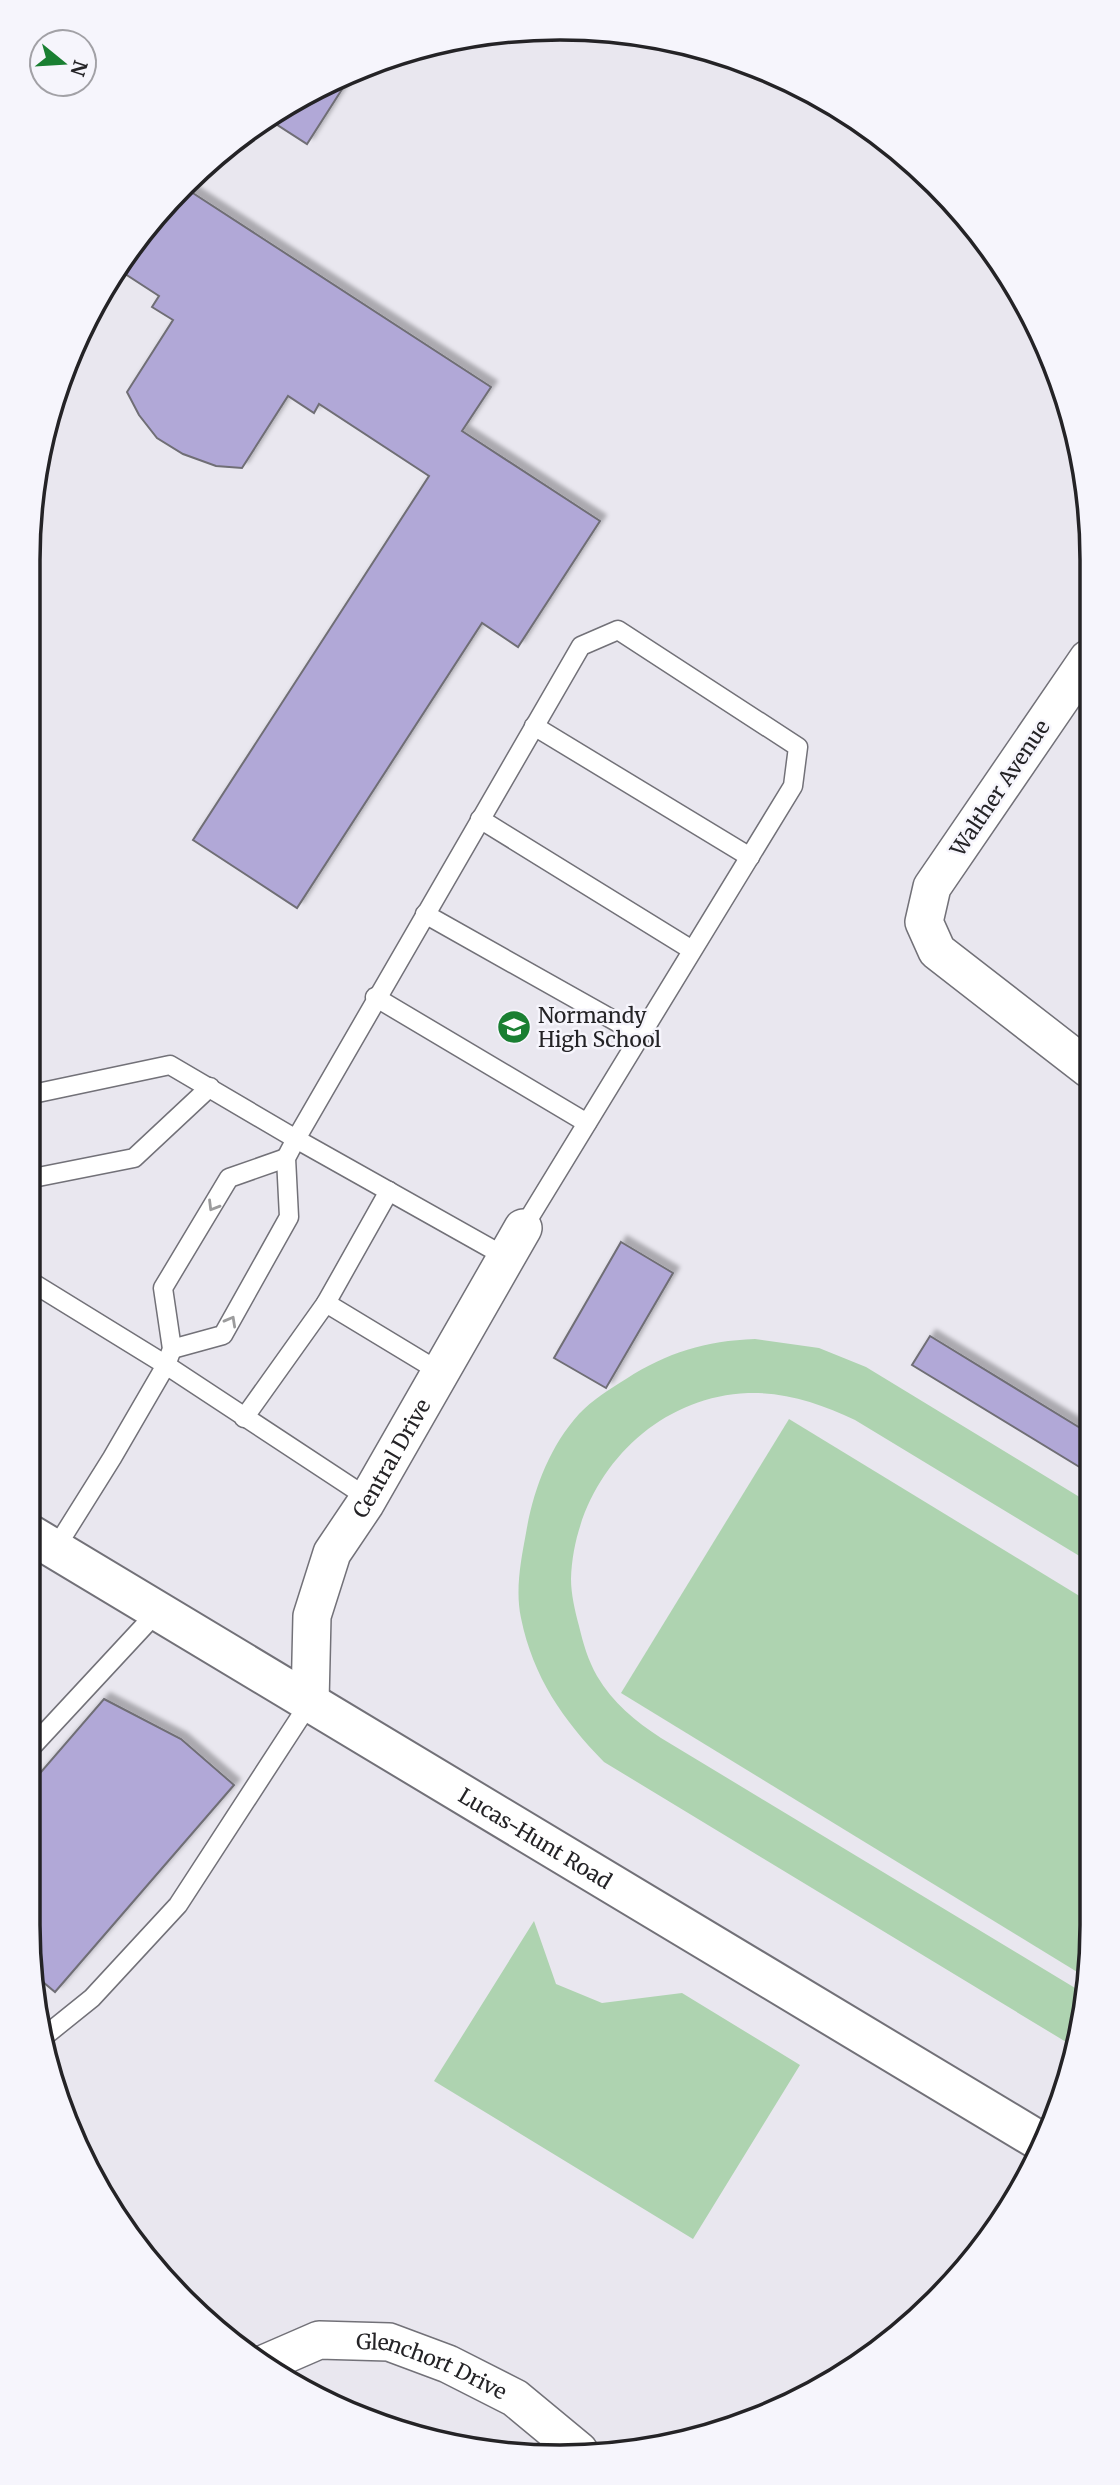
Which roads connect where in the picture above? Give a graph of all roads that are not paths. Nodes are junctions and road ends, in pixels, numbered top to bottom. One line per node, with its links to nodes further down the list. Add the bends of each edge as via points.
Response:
1 (1080, 671): 9 (street, Walther Avenue, via 932,887 925,922 937,951)
2 (534, 726): 3 (lane); 4 (lane); 4 (lane, via 581,646 618,630 798,747 793,786)
3 (480, 819): 5 (lane); 6 (lane)
4 (750, 857): 6 (lane)
5 (425, 914): 7 (lane); 8 (lane)
6 (692, 950): 8 (lane)
7 (375, 997): 12 (lane); 13 (lane)
8 (640, 1035): 12 (lane)
9 (1080, 1062)
10 (210, 1087): 11 (lane, via 170,1065); 13 (lane); 15 (lane, via 134,1158)
11 (40, 1093)
12 (587, 1123): 17 (lane)
13 (296, 1139): 14 (lane); 16 (lane)
14 (286, 1158): 20 (lane, one-way to 14, via 223,1335 289,1217); 20 (lane, one-way to 20, via 229,1178 163,1288)
15 (40, 1177)
16 (388, 1191): 17 (lane); 19 (lane)
17 (514, 1242): 21 (street, Central Drive)
18 (40, 1287): 20 (lane)
19 (326, 1303): 21 (lane); 22 (lane)
20 (169, 1357): 22 (lane); 24 (lane, via 112,1458)
21 (440, 1372): 23 (street, Central Drive)
22 (244, 1418): 23 (lane)
23 (368, 1498): 26 (street, Central Drive, via 332,1553 312,1616)
24 (41, 1541): 25 (main road, Lucas-Hunt Road)
25 (158, 1611): 26 (main road, Lucas-Hunt Road); 27 (lane)
26 (310, 1702): 28 (lane, via 178,1905 92,1998); 29 (main road, Lucas-Hunt Road)
27 (40, 1738)
28 (51, 2031)
29 (1034, 2138)
30 (275, 2359): 31 (street, Glenchort Drive, via 320,2340 389,2342 448,2364 515,2398)
31 (571, 2445)

